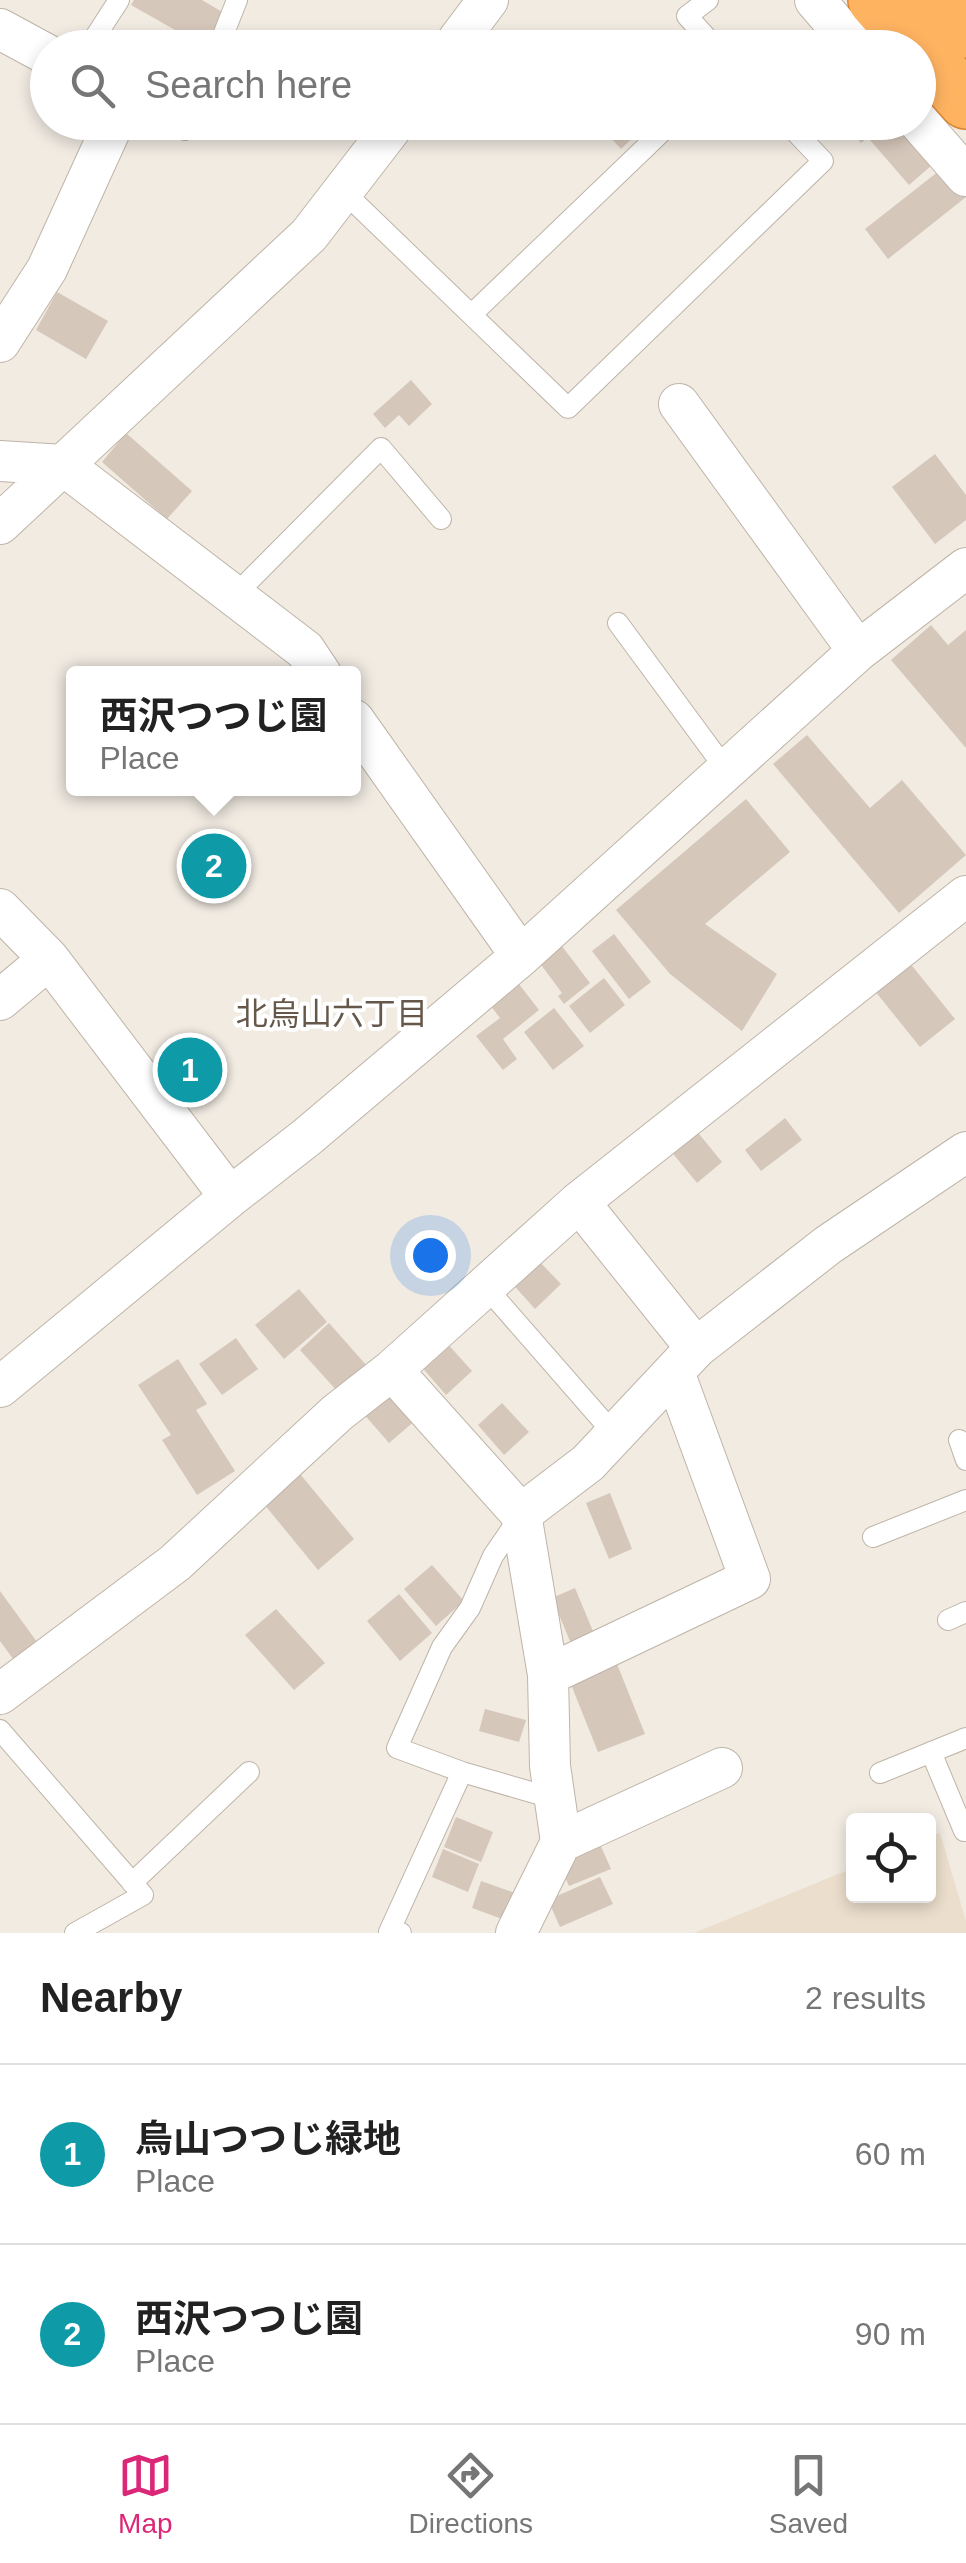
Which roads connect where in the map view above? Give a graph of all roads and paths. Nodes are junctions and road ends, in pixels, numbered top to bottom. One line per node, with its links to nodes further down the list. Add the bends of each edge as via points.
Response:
1 (119, 0): 9 (lane)
2 (237, 0): 10 (lane)
3 (488, 0): 11 (street)
4 (708, 0): 12 (lane, via 687,16)
5 (815, 0): 13 (street)
6 (876, 0): 14 (highway)
7 (940, 0): 15 (highway)
8 (0, 29): 16 (street)
9 (100, 30)
10 (225, 30)
11 (466, 30)
12 (700, 30)
13 (841, 30)
14 (902, 30)
15 (966, 30)
16 (30, 45)
17 (936, 68): 18 (highway)
18 (966, 101)
19 (106, 140): 27 (street, via 48,268)
20 (383, 140): 25 (street)
21 (653, 140): 26 (lane)
22 (803, 140): 26 (lane, via 823,162 568,408)
23 (935, 140): 24 (street)
24 (966, 176)
25 (344, 192): 26 (lane); 30 (street, via 308,235)
26 (472, 314)
27 (0, 342)
28 (679, 404): 36 (street)
29 (0, 462): 30 (street)
30 (64, 465): 32 (street); 34 (street)
31 (441, 520): 34 (lane, via 381,448)
32 (0, 524)
33 (966, 568): 36 (street)
34 (234, 596): 37 (street)
35 (618, 623): 39 (lane)
36 (858, 650): 39 (street)
37 (315, 666)
38 (361, 730): 42 (street)
39 (727, 770): 42 (street)
40 (966, 896): 47 (street)
41 (0, 909): 43 (street)
42 (520, 956): 46 (street)
43 (49, 959): 44 (street); 46 (street)
44 (0, 1000)
45 (966, 1152): 49 (street, via 828,1245)
46 (230, 1196): 51 (street)
47 (579, 1202): 48 (street); 49 (street)
48 (486, 1286): 50 (street); 52 (lane)
49 (684, 1360): 52 (street); 56 (street, via 750,1579)
50 (392, 1370): 54 (street); 57 (street, via 176,1563)
51 (0, 1387)
52 (614, 1435): 54 (street, via 588,1464)
53 (966, 1500): 55 (lane)
54 (521, 1514): 56 (street); 63 (lane, via 442,1647 396,1748)
55 (873, 1537)
56 (548, 1675): 65 (street)
57 (0, 1694)
58 (0, 1730): 68 (lane)
59 (966, 1738): 60 (lane)
60 (931, 1752): 64 (lane); 66 (lane)
61 (722, 1768): 67 (street)
62 (249, 1772): 68 (lane)
63 (462, 1772): 65 (lane); 70 (lane, via 389,1932)
64 (880, 1773)
65 (555, 1799): 67 (street)
66 (966, 1830)
67 (561, 1842): 71 (street)
68 (132, 1883): 69 (lane, via 143,1895)
69 (75, 1933)
70 (401, 1933)
71 (516, 1933)

